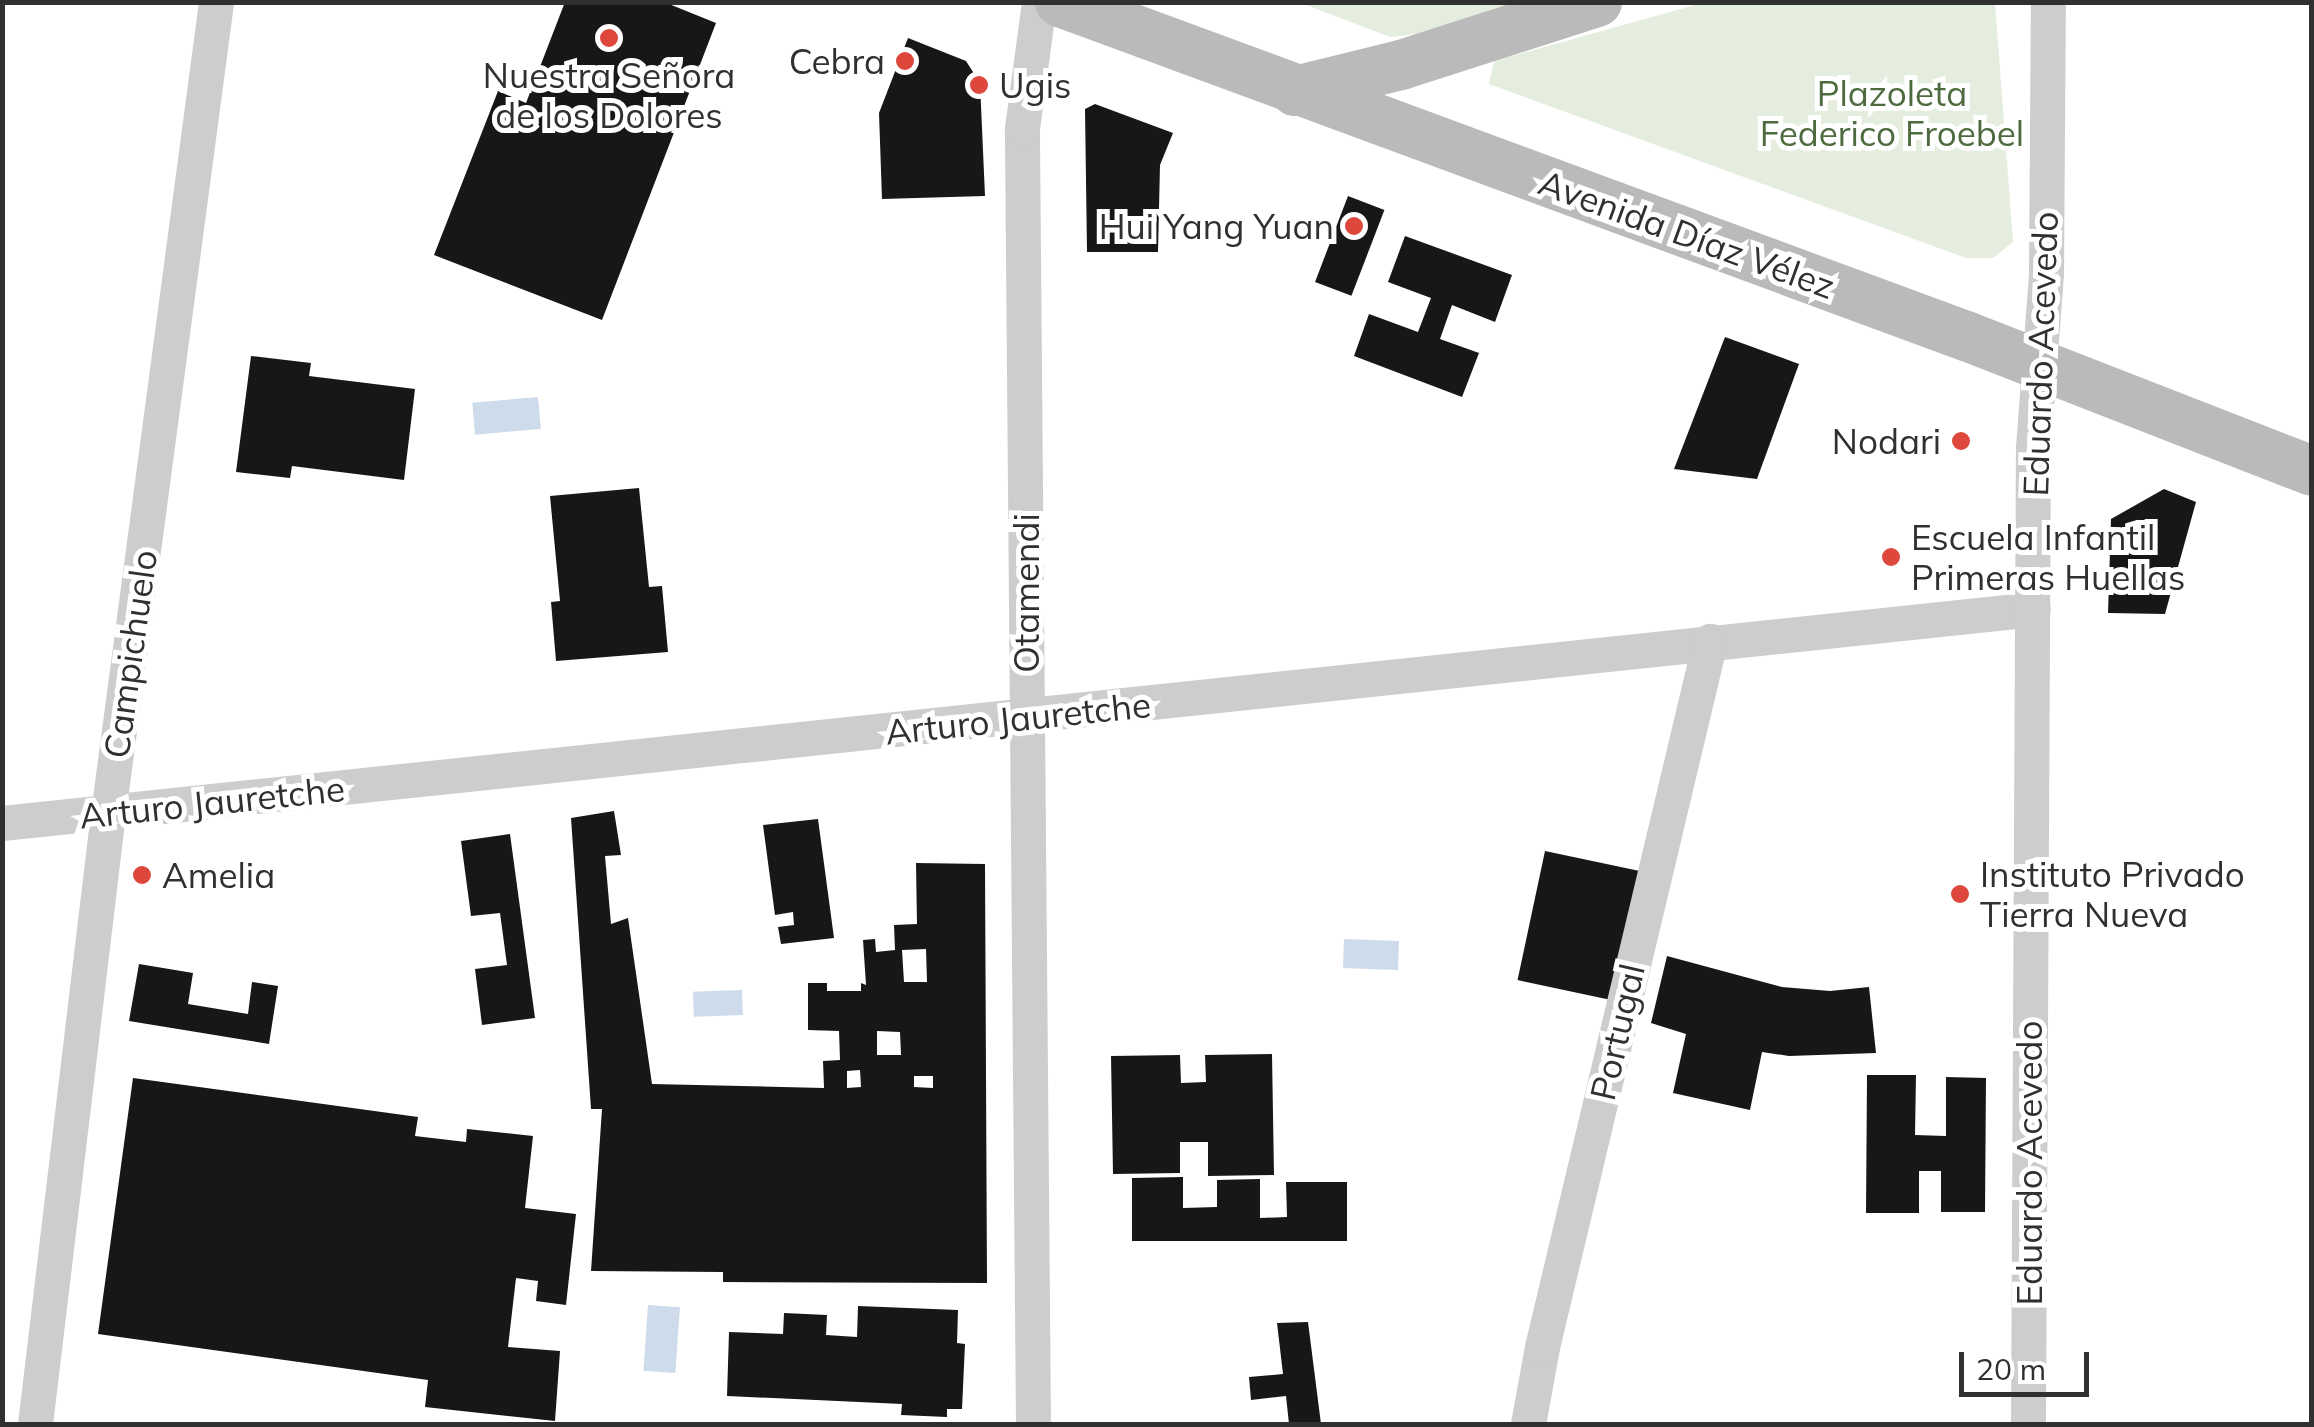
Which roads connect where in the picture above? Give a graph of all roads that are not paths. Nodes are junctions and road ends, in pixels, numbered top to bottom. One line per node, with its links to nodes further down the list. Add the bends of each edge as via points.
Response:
1 (216, 2): 12 (street, Campichuelo)
2 (1039, 2): 11 (street, Otamendi, via 1022,128)
3 (1060, 2): 6 (main road, Avenida Díaz Vélez)
4 (1597, 2): 6 (main road)
5 (2048, 2): 7 (street, Eduardo Acevedo)
6 (1296, 91): 7 (main road, Avenida Díaz Vélez)
7 (2040, 365): 8 (main road, Avenida Díaz Vélez); 9 (street, Eduardo Acevedo)
8 (2312, 471)
9 (2033, 609): 10 (street, Arturo Jauretche); 17 (street, Eduardo Acevedo)
10 (1710, 641): 11 (street, Arturo Jauretche); 16 (street, Portugal)
11 (1027, 718): 12 (street, Arturo Jauretche); 15 (street, Otamendi)
12 (108, 812): 13 (street, Arturo Jauretche); 14 (street, Campichuelo)
13 (2, 823)
14 (34, 1424)
15 (1033, 1424)
16 (1528, 1424)
17 (2028, 1424)

